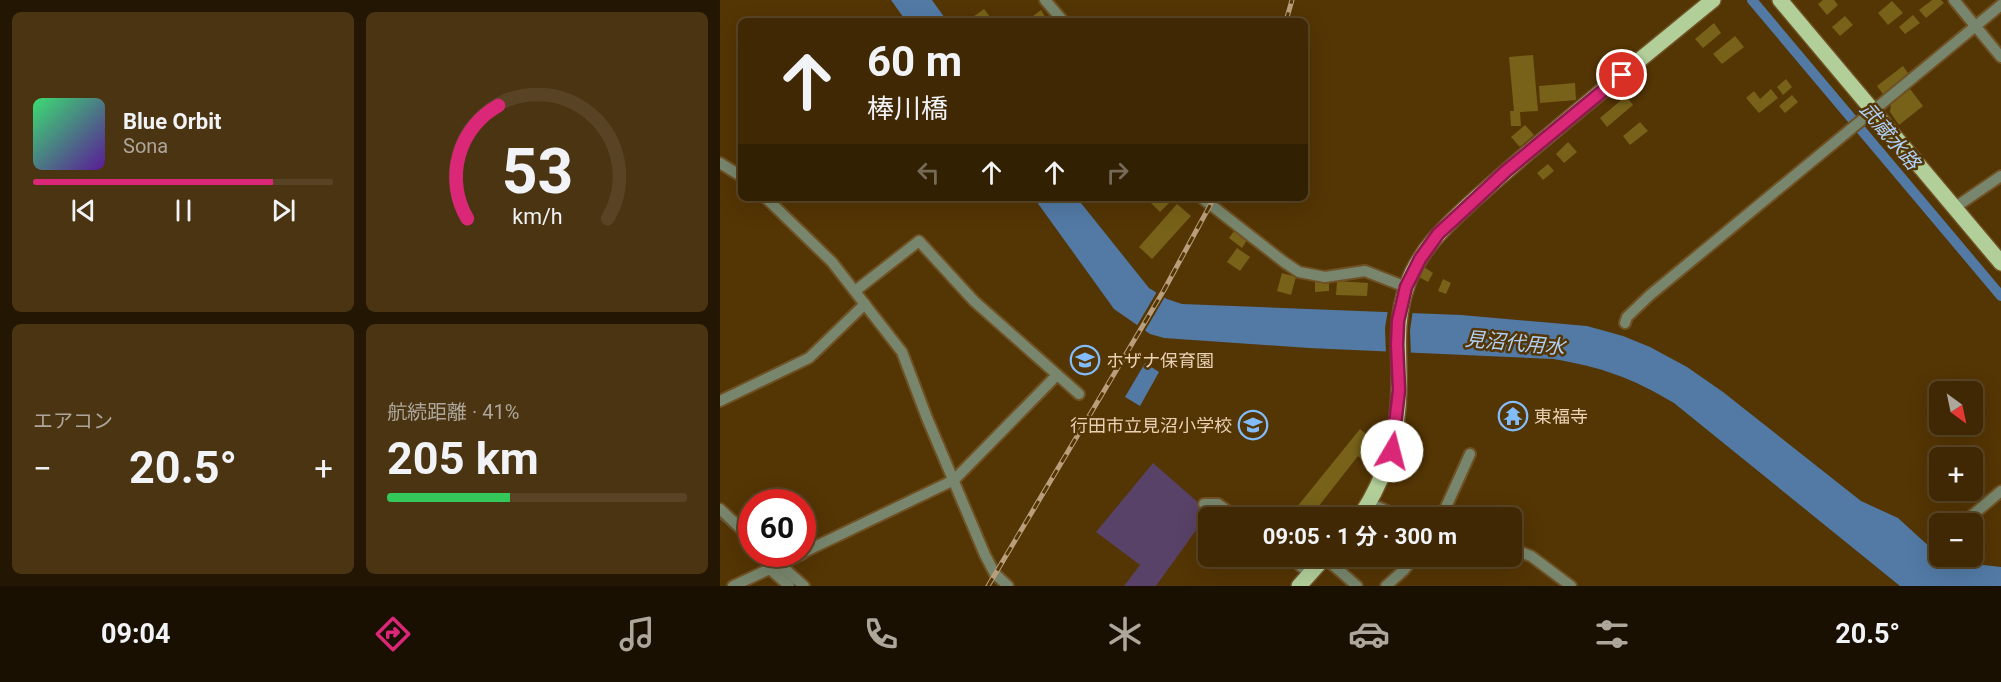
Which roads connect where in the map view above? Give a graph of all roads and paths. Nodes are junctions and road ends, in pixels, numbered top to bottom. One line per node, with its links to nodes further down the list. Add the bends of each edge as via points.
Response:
1 (1045, 0): 6 (street)
2 (1713, 0): 17 (main road, via 1514,164 1449,223 1425,251)
3 (1780, 0): 9 (main road)
4 (1954, 0): 7 (street)
5 (2001, 5): 7 (street)
6 (1061, 18)
7 (1976, 26): 8 (street); 9 (street)
8 (2001, 57)
9 (1869, 115): 15 (main road); 20 (street, via 1650,295)
10 (720, 163): 11 (street)
11 (738, 175)
12 (2001, 176): 15 (street)
13 (769, 201): 18 (street, via 832,262)
14 (1206, 201): 17 (street, via 1299,272 1325,277 1365,271)
15 (1954, 208): 16 (main road)
16 (2001, 263)
17 (1406, 287): 27 (main road, via 1397,335 1398,409 1392,451)
18 (855, 291): 19 (street); 21 (street, via 919,241 974,301)
19 (865, 304): 23 (street, via 809,358); 25 (street, via 902,352)
20 (1625, 323)
21 (1057, 375): 22 (street); 25 (street)
22 (1079, 394)
23 (720, 401)
24 (1470, 454): 32 (street)
25 (954, 480): 36 (street); 47 (street, via 985,555 995,574)
26 (2001, 491): 34 (street)
27 (1369, 502): 30 (main road); 31 (street)
28 (1204, 504): 29 (street)
29 (1222, 507)
30 (1366, 507)
31 (1380, 507)
32 (1446, 507)
33 (720, 509): 35 (street)
34 (1975, 513)
35 (738, 526)
36 (816, 546)
37 (1522, 553): 51 (street)
38 (774, 567): 44 (street); 45 (street); 46 (street)
39 (1302, 567): 43 (street)
40 (1316, 567): 43 (main road)
41 (1336, 567): 49 (street)
42 (1406, 567): 50 (street)
43 (1310, 574): 48 (main road)
44 (733, 586)
45 (789, 586)
46 (804, 586)
47 (1008, 586)
48 (1299, 586)
49 (1357, 586)
50 (1386, 586)
51 (1571, 586)

